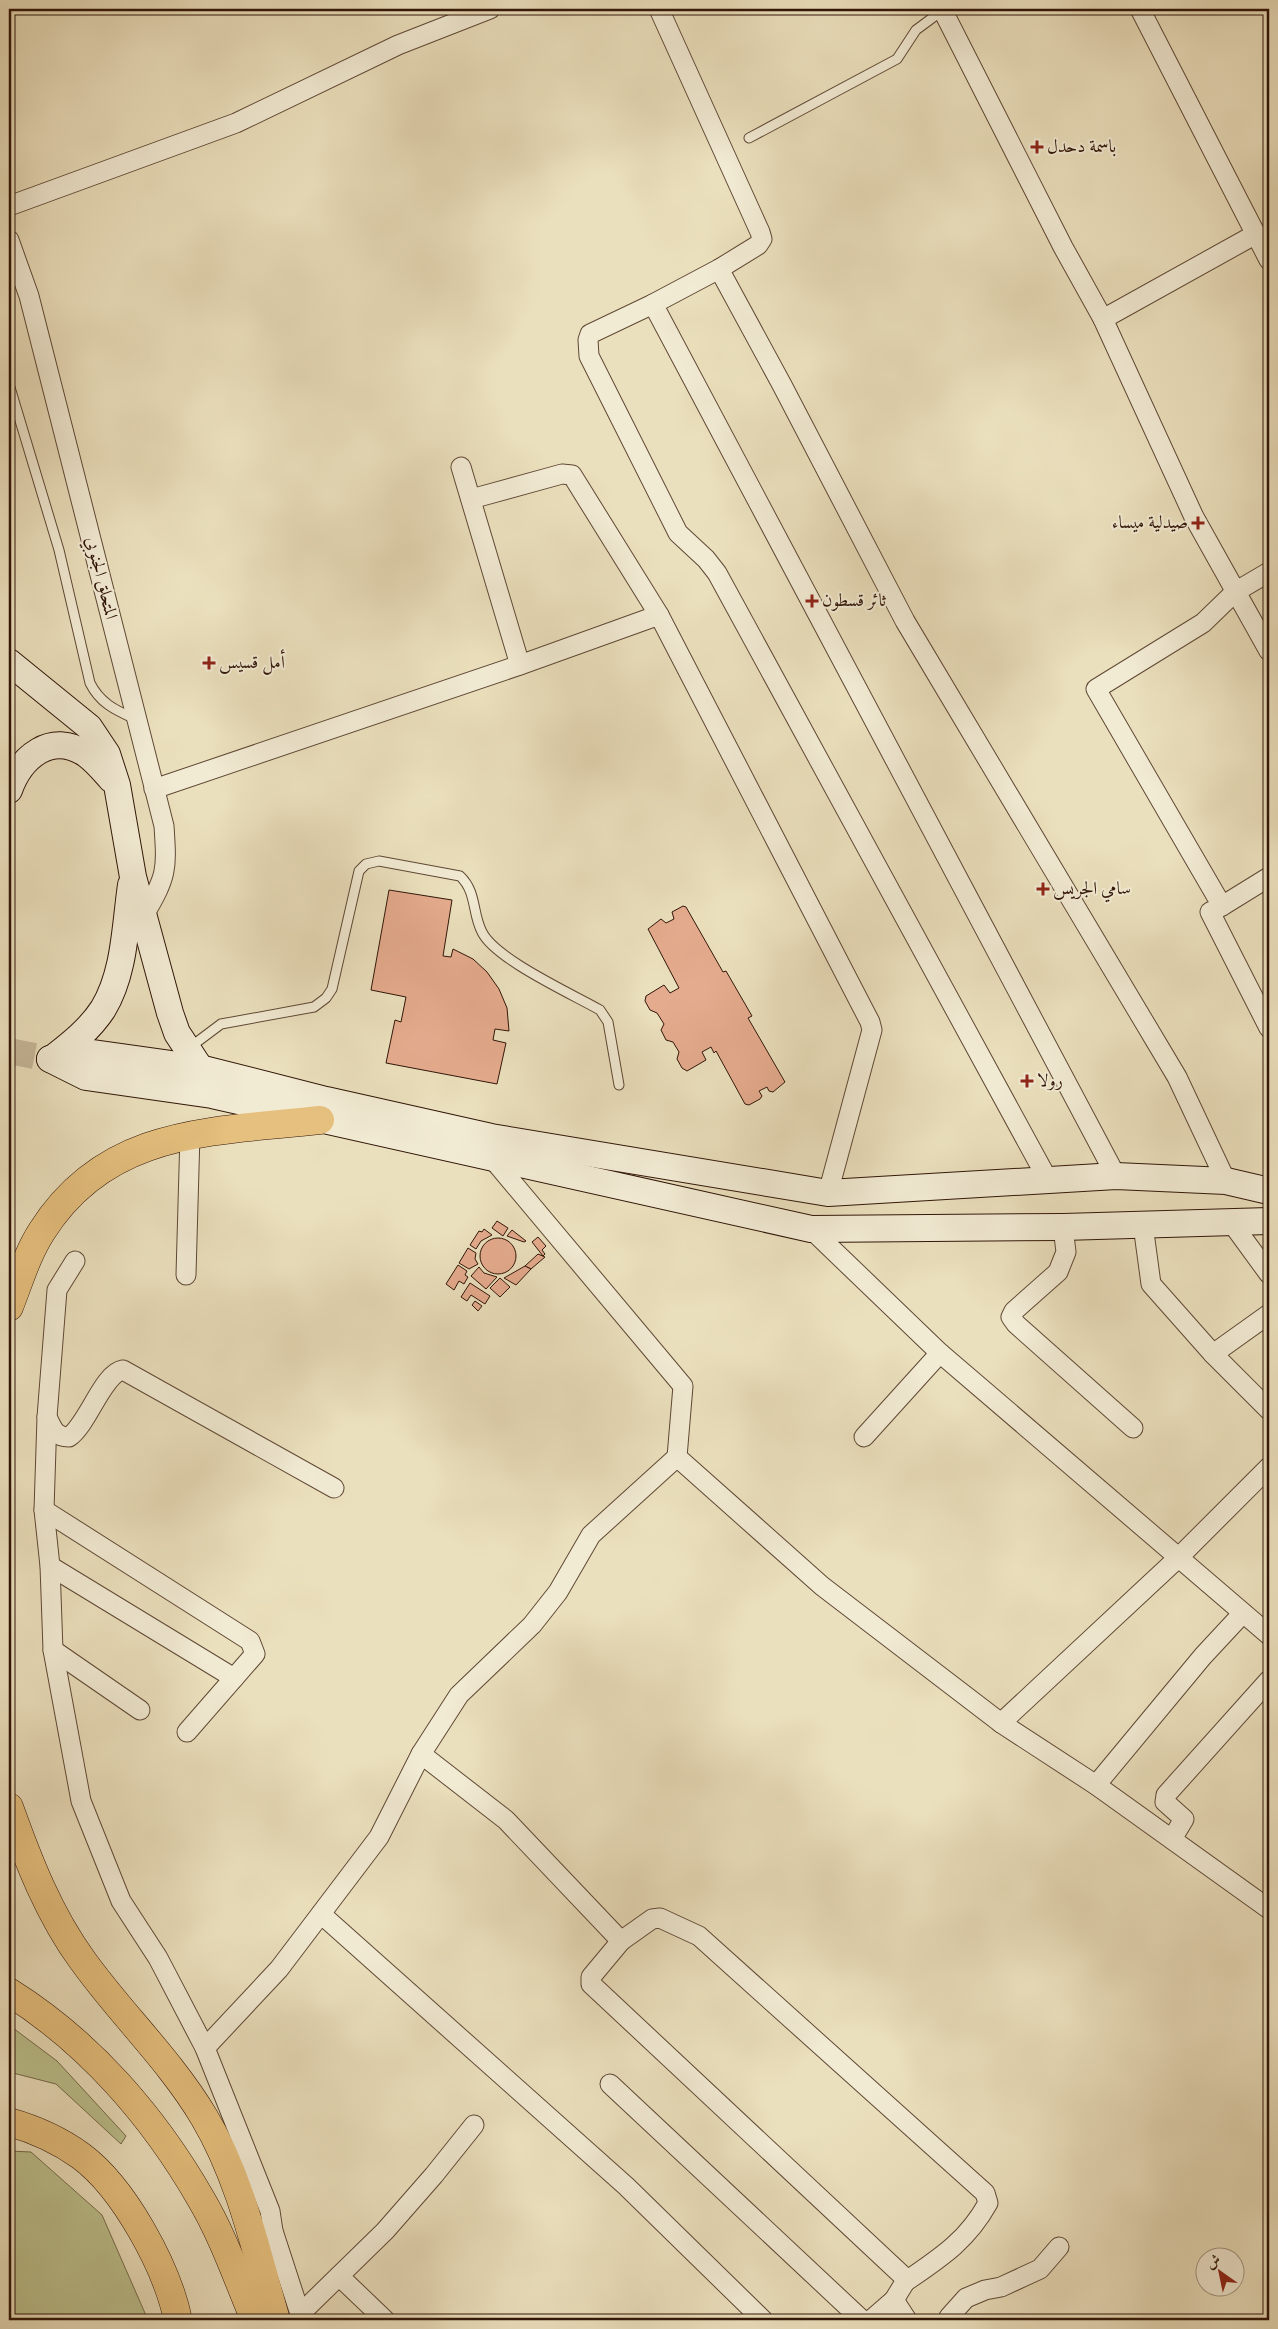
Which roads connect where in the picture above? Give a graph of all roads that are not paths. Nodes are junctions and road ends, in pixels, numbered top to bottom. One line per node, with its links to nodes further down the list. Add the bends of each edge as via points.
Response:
1 (490, 9): 6 (street, via 398,45 236,123)
2 (659, 9): 10 (street, via 762,235 758,245)
3 (943, 9): 5 (lane, via 916,30 897,59); 12 (street, via 1063,247)
4 (1140, 9): 7 (street)
5 (749, 138)
6 (9, 206)
7 (1256, 234): 9 (street); 12 (street)
8 (9, 240): 22 (street, المتحلق الجنوبي, via 29,296)
9 (1269, 260)
10 (718, 269): 11 (street); 39 (street, via 905,621 1178,1077)
11 (653, 304): 37 (street); 38 (street, via 590,334 589,356 678,533 717,573)
12 (1103, 319): 17 (street, via 1194,517)
13 (9, 384): 22 (lane, via 59,550 90,683 112,708)
14 (461, 467): 15 (street)
15 (471, 499): 18 (street, via 562,474 572,475); 21 (street)
16 (1269, 572): 17 (street)
17 (1235, 592): 19 (street); 28 (street, via 1203,623 1096,689)
18 (659, 615): 21 (street); 42 (street, via 870,1022 872,1030)
19 (1269, 651)
20 (9, 662): 23 (main road, via 89,727 107,754)
21 (520, 665): 24 (street)
22 (138, 720): 24 (street, المتحلق الجنوبي)
23 (117, 784): 25 (main road, via 87,755 66,746 53,746 30,756 14,775); 26 (main road)
24 (154, 789): 29 (street, المتحلق الجنوبي, via 164,826 165,871)
25 (9, 790)
26 (133, 877): 29 (main road); 32 (main road, via 119,969 112,992 90,1025)
27 (1269, 877): 28 (street)
28 (1222, 906): 30 (street, via 1210,912)
29 (144, 915): 31 (main road, via 170,1013 177,1033)
30 (1269, 1028)
31 (193, 1059): 32 (main road, via 93,1053); 33 (lane, via 221,1024 314,1007 326,998 332,989 359,871 366,864 379,861 460,876 472,891 482,932 490,944 510,959 600,1010 608,1022); 42 (main road, via 326,1100 491,1137)
32 (50, 1060): 34 (main road, via 86,1077 190,1090)
33 (618, 1085)
34 (320, 1120): 35 (highway); 36 (main road)
35 (190, 1134): 51 (street); 52 (highway, via 126,1155 95,1174 72,1194 56,1211 35,1244)
36 (491, 1157): 48 (main road); 60 (street, via 684,1386)
37 (1116, 1176): 38 (main road); 39 (main road)
38 (1048, 1180): 40 (main road)
39 (1226, 1181): 41 (main road)
40 (898, 1189): 42 (main road); 47 (main road)
41 (1269, 1191)
42 (828, 1193)
43 (1269, 1221): 44 (main road)
44 (1231, 1222): 45 (main road); 50 (street)
45 (1143, 1225): 46 (main road); 55 (street, via 1151,1284)
46 (1063, 1226): 47 (main road); 58 (street, via 1066,1252 1058,1272 1011,1317)
47 (893, 1227): 48 (main road)
48 (811, 1228): 54 (street)
49 (75, 1261): 57 (street, via 57,1290)
50 (1269, 1274)
51 (186, 1275)
52 (9, 1307)
53 (1269, 1314): 55 (street)
54 (940, 1352): 59 (street); 64 (street)
55 (1213, 1354): 56 (street)
56 (1269, 1410)
57 (47, 1417): 62 (street, via 54,1433 69,1437 83,1422 114,1373 123,1370); 63 (street)
58 (1133, 1428)
59 (864, 1437)
60 (677, 1458): 72 (street, via 822,1586); 74 (street, via 591,1535 558,1592 532,1625 459,1695)
61 (1269, 1468): 64 (street)
62 (334, 1488)
63 (44, 1510): 65 (street); 69 (street, via 250,1641 255,1654)
64 (1178, 1558): 66 (street); 72 (street)
65 (50, 1566): 68 (street); 69 (street)
66 (1243, 1613): 67 (street); 75 (street, via 1203,1656)
67 (1269, 1635)
68 (54, 1650): 71 (street); 82 (street, via 81,1801 121,1902 158,1958)
69 (234, 1678): 73 (street)
70 (1269, 1680): 77 (street, via 1166,1795 1165,1802 1184,1819)
71 (140, 1710)
72 (1001, 1723): 75 (street)
73 (188, 1732)
74 (421, 1754): 79 (street, via 378,1837); 80 (street, via 506,1820)
75 (1096, 1786): 77 (street)
76 (9, 1808): 88 (highway, via 40,1886 82,1960 176,2076 204,2118 233,2179)
77 (1172, 1840): 78 (street)
78 (1269, 1909)
79 (321, 1914): 82 (street, via 279,1969); 97 (street, via 626,2186)
80 (621, 1941): 90 (street, via 591,1977 591,1984 904,2276); 90 (street, via 652,1919 660,1918 698,1936 985,2193 988,2202 978,2221 946,2255)
81 (9, 1992): 95 (highway, via 70,2037 143,2113 202,2200)
82 (205, 2048): 86 (street, via 270,2211)
83 (610, 2084): 98 (street)
84 (9, 2122): 94 (highway, via 56,2140 81,2156 102,2176 137,2222 154,2253)
85 (474, 2124): 89 (street, via 385,2231)
86 (273, 2231): 88 (street); 92 (street)
87 (1060, 2247): 93 (street, via 1040,2269 1001,2287 966,2298)
88 (257, 2256): 92 (highway)
89 (339, 2276): 92 (street); 96 (street)
90 (906, 2282): 91 (street)
91 (894, 2300): 99 (street); 100 (street)
92 (293, 2318)
93 (949, 2319)
94 (178, 2320)
95 (255, 2320)
96 (385, 2320)
97 (763, 2320)
98 (862, 2320)
99 (870, 2320)
100 (907, 2320)

